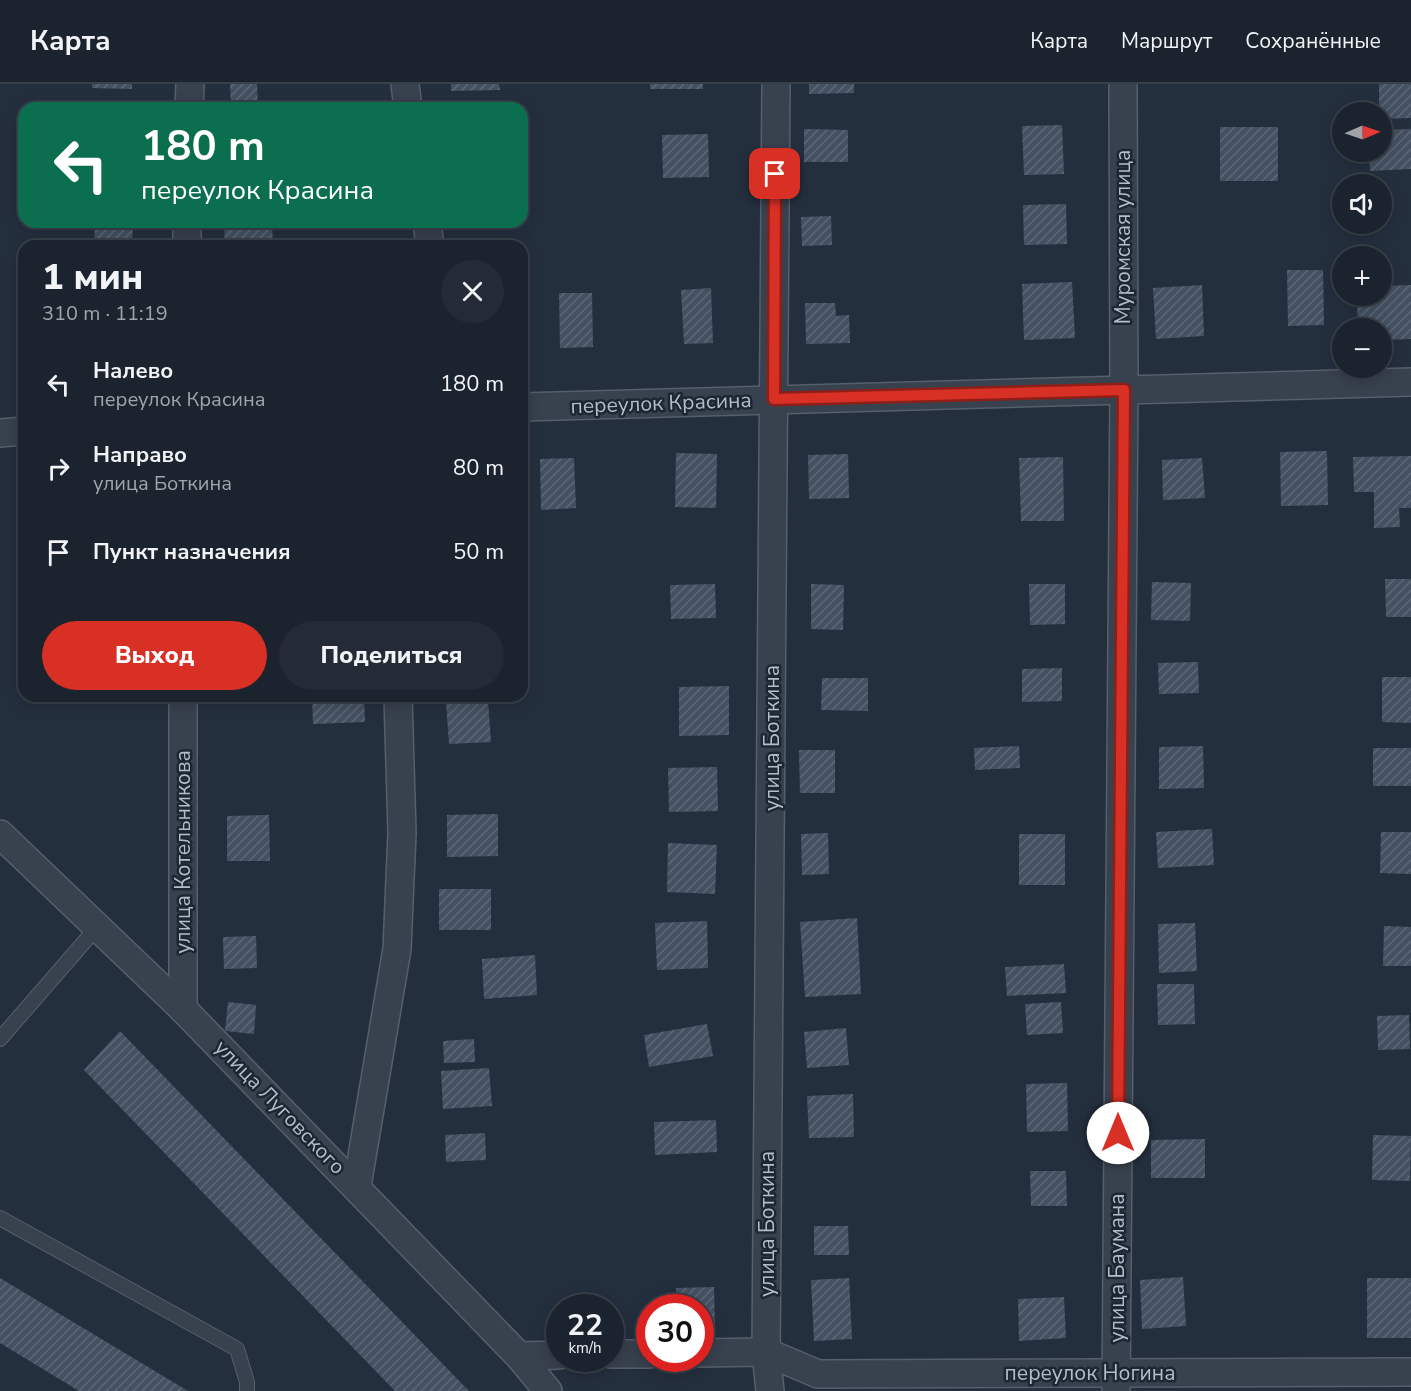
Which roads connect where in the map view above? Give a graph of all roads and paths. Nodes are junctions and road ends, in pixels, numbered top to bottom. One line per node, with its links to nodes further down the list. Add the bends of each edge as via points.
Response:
1 (190, 84): 5 (street)
2 (405, 84): 6 (street)
3 (776, 84): 9 (street, улица Боткина)
4 (1123, 84): 8 (street, Муромская улица)
5 (189, 102)
6 (407, 102)
7 (1411, 382): 8 (street, переулок Красина)
8 (1124, 390): 9 (street, переулок Красина); 26 (street, улица Баумана)
9 (774, 399): 10 (street, переулок Красина); 21 (street, улица Боткина)
10 (528, 407)
11 (18, 432): 12 (street)
12 (0, 433)
13 (183, 702): 17 (street, улица Котельникова)
14 (398, 702): 19 (street, via 402,834 397,949)
15 (0, 834): 16 (street, улица Луговского)
16 (99, 925): 17 (street, улица Луговского); 18 (lane)
17 (183, 1009): 19 (street, улица Луговского)
18 (0, 1039)
19 (357, 1186): 24 (street, улица Луговского)
20 (0, 1218): 28 (lane, via 237,1348 248,1382)
21 (766, 1352): 22 (street, переулок Ногина); 26 (street, переулок Ногина, via 818,1374); 29 (street, улица Боткина)
22 (714, 1353)
23 (546, 1355): 24 (street)
24 (519, 1356): 27 (street, улица Луговского)
25 (1411, 1372): 26 (street, переулок Ногина)
26 (1116, 1382)
27 (546, 1390)
28 (247, 1391)
29 (770, 1391)

